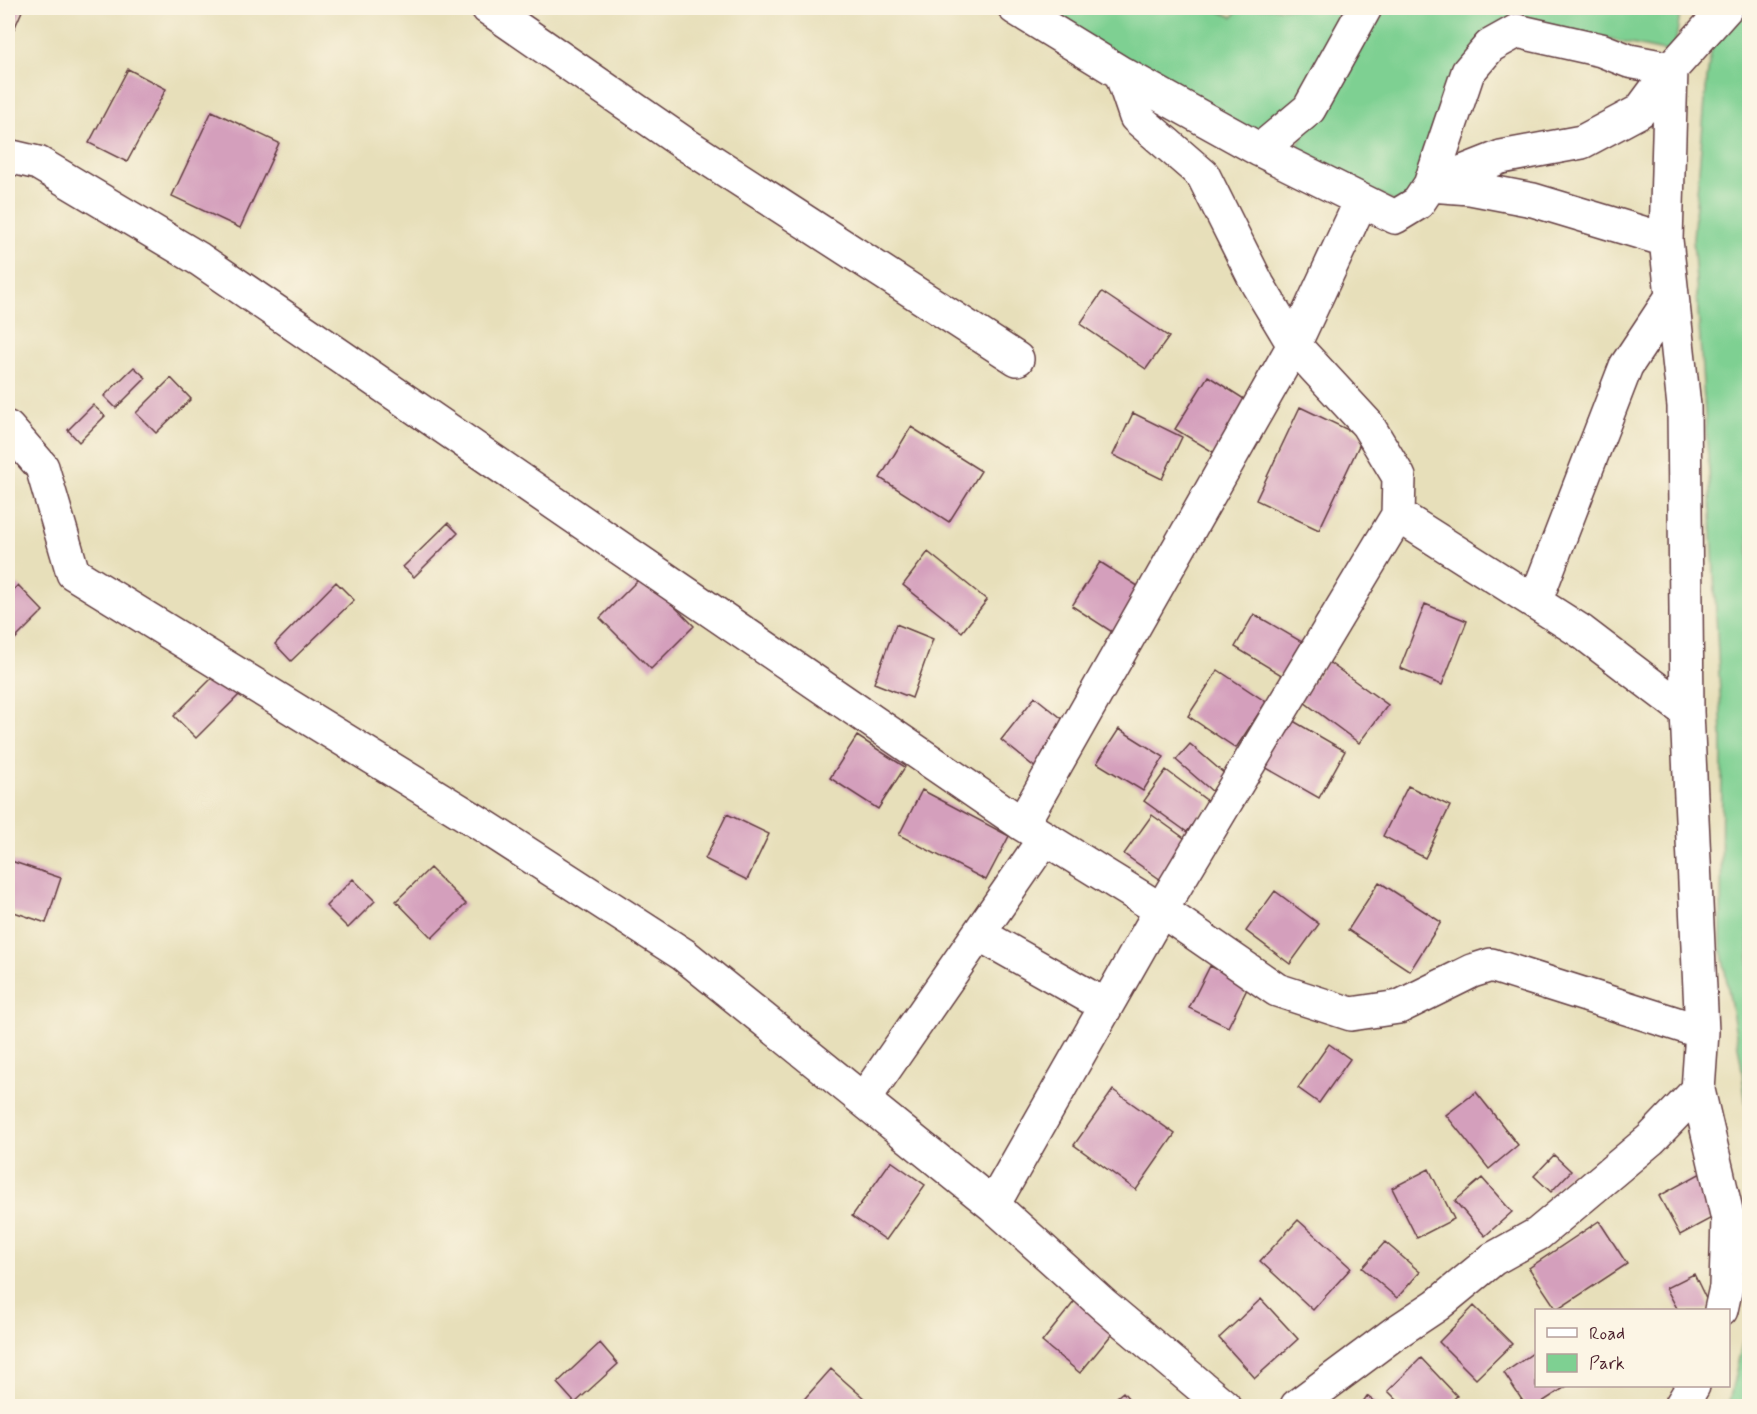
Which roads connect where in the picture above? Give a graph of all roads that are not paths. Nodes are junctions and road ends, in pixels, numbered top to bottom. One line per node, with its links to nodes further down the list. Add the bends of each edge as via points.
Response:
1 (488, 8): 14 (street, via 682,142)
2 (1015, 8): 6 (street)
3 (1365, 8): 7 (street, via 1310,109)
4 (1726, 8): 5 (street)
5 (1671, 69): 9 (street, via 1640,111 1582,142 1501,157); 9 (street, via 1517,31 1490,45 1468,72); 11 (street)
6 (1121, 73): 7 (street); 13 (street, via 1136,117 1203,175 1258,285)
7 (1260, 150): 10 (street)
8 (8, 156): 19 (street, via 38,163 199,259)
9 (1430, 185): 10 (street, via 1418,203 1395,217); 11 (street, via 1533,200)
10 (1360, 201): 13 (street)
11 (1666, 240): 12 (street)
12 (1671, 298): 17 (street, via 1626,366); 18 (street, via 1684,406)
13 (1294, 345): 16 (street, via 1366,424 1399,477); 19 (street)
14 (1017, 359)
15 (8, 428): 25 (street, via 42,467 73,573 482,824 684,956)
16 (1398, 515): 17 (street); 20 (street)
17 (1535, 603): 18 (street, via 1582,632)
18 (1688, 712): 23 (street)
19 (1033, 831): 20 (street); 21 (street)
20 (1161, 910): 22 (street); 23 (street, via 1277,990 1352,1014 1399,1007 1491,965)
21 (979, 934): 22 (street); 25 (street)
22 (1106, 1006): 26 (street)
23 (1702, 1032): 24 (street)
24 (1698, 1090): 27 (street, via 1728,1219); 30 (street, via 1651,1139 1538,1234 1493,1259)
25 (864, 1099): 26 (street)
26 (993, 1205): 29 (street)
27 (1721, 1309)
28 (1692, 1387): 31 (street)
29 (1224, 1407)
30 (1297, 1407)
31 (1681, 1407)

